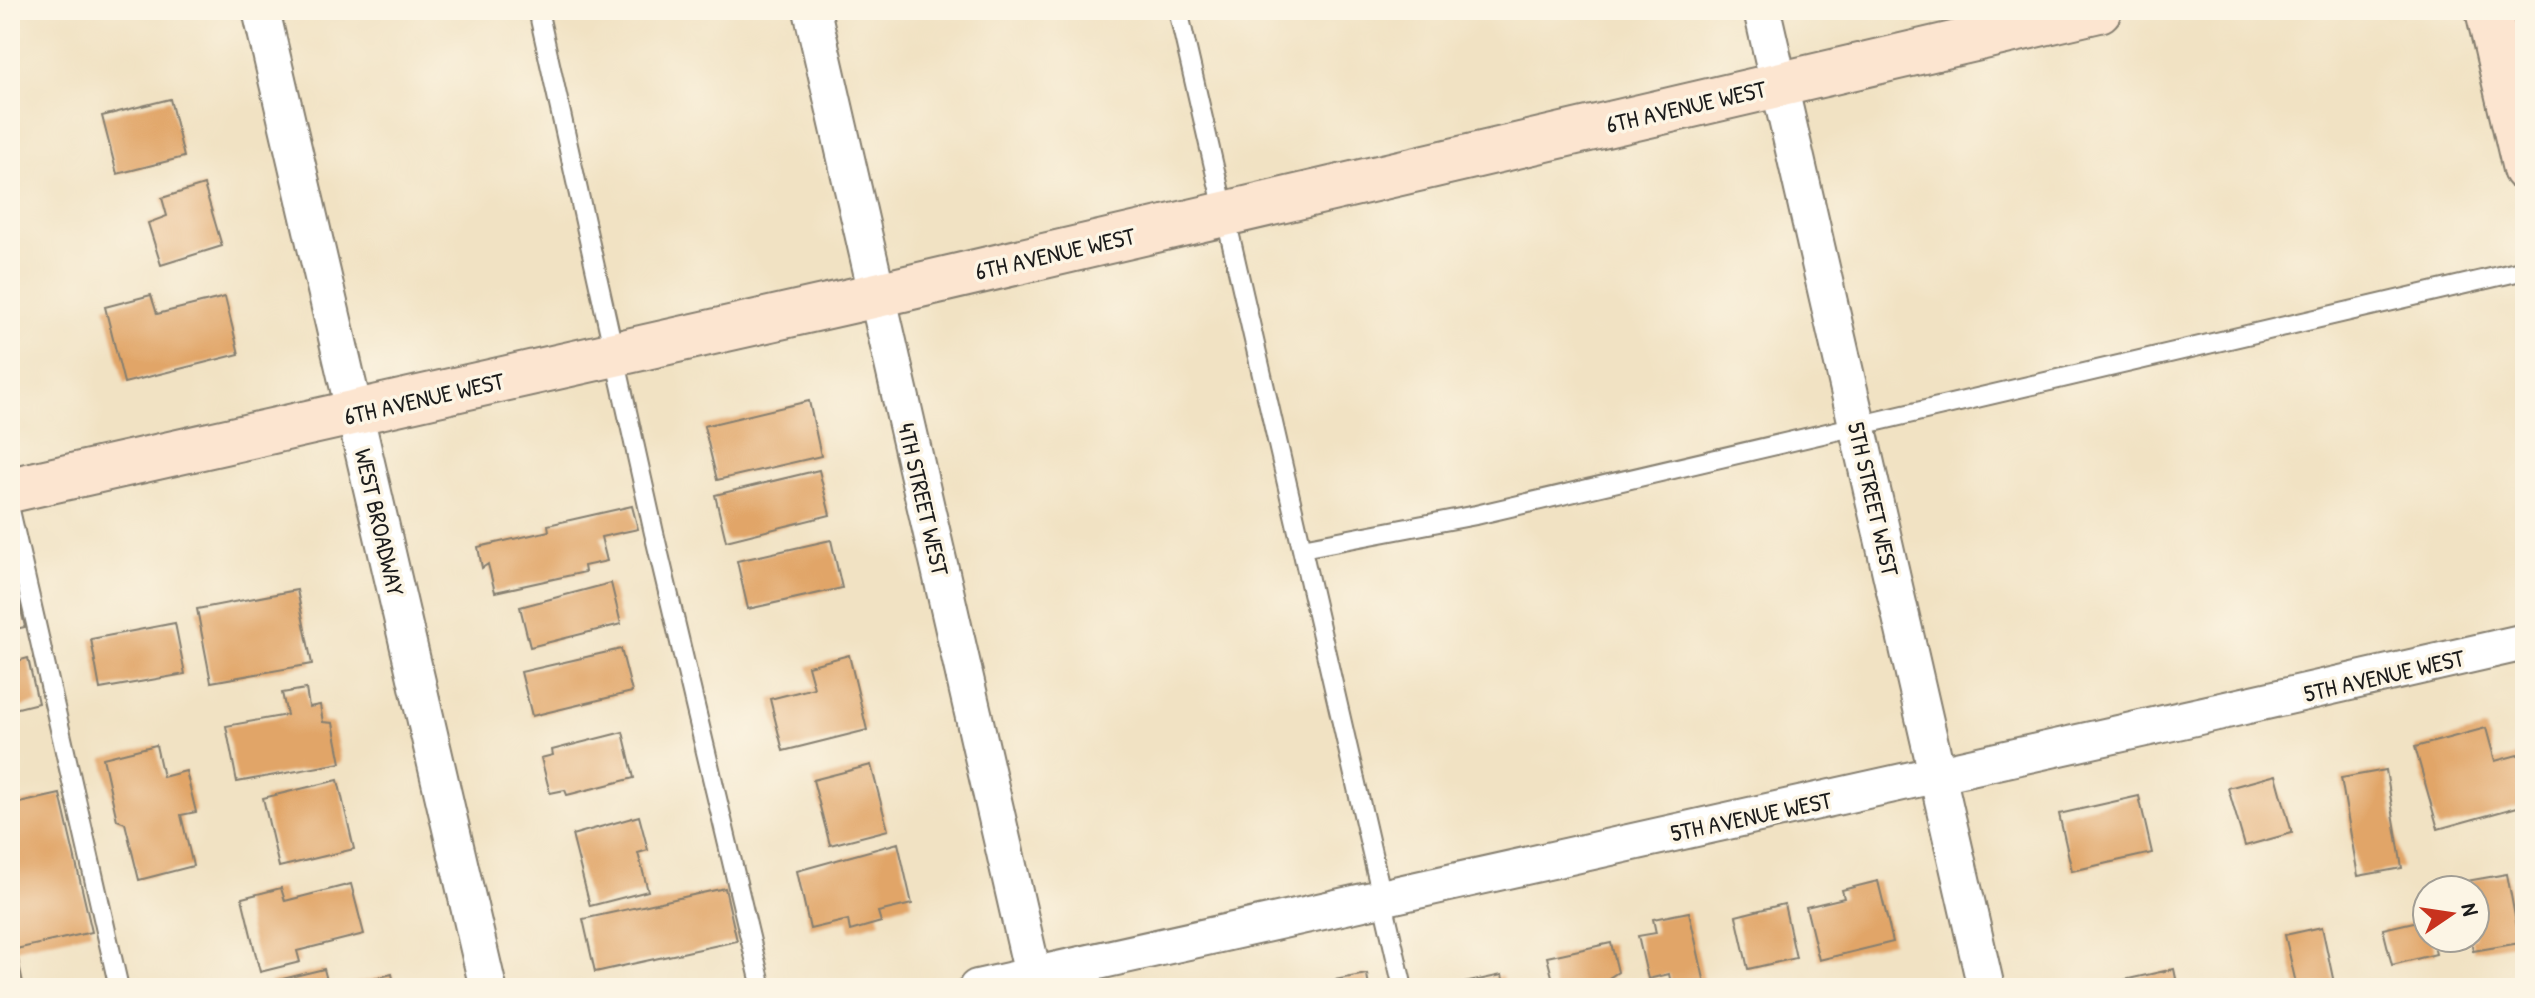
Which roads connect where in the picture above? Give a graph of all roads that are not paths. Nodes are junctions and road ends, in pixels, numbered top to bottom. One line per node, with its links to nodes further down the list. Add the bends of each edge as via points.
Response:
1 (261, 10): 14 (street, WEST BROADWAY)
2 (538, 10): 13 (lane)
3 (812, 10): 12 (street, 4TH STREET WEST)
4 (1178, 10): 10 (lane)
5 (1762, 10): 8 (street, 5TH STREET WEST)
6 (2099, 10): 8 (street, 6TH AVENUE WEST)
7 (2488, 10): 9 (street)
8 (1779, 84): 10 (street, 6TH AVENUE WEST); 15 (street, 5TH STREET WEST)
9 (2525, 169)
10 (1225, 214): 12 (street, 6TH AVENUE WEST); 18 (lane)
11 (2525, 270): 15 (lane)
12 (877, 295): 13 (street, 6TH AVENUE WEST); 22 (street, 4TH STREET WEST)
13 (615, 355): 14 (street, 6TH AVENUE WEST); 25 (lane)
14 (355, 413): 16 (street, 6TH AVENUE WEST); 24 (street, WEST BROADWAY)
15 (1857, 426): 18 (lane, via 1476,515); 20 (street, 5TH STREET WEST)
16 (10, 490)
17 (10, 510): 23 (lane)
18 (1302, 548): 21 (lane)
19 (2525, 642): 20 (street, 5TH AVENUE WEST)
20 (1937, 775): 21 (street, 5TH AVENUE WEST); 28 (street, 5TH STREET WEST)
21 (1382, 896): 22 (street, 5TH AVENUE WEST); 27 (lane)
22 (1034, 982): 26 (street, 5TH AVENUE WEST)
23 (119, 988)
24 (488, 988)
25 (762, 988)
26 (977, 988)
27 (1403, 988)
28 (1986, 988)

